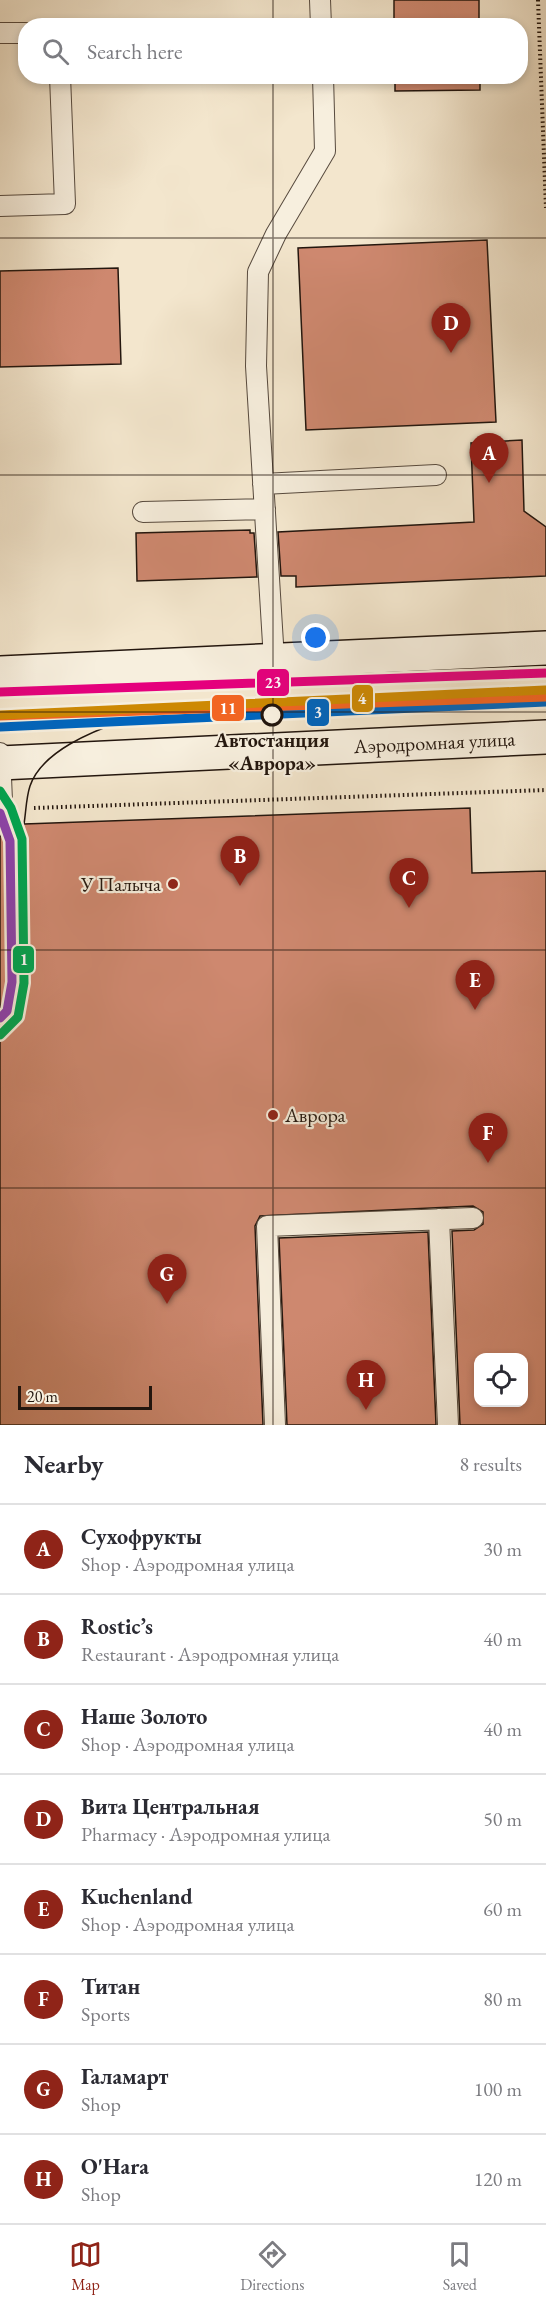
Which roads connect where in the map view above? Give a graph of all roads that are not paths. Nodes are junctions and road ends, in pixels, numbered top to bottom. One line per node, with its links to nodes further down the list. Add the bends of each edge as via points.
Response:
1 (320, 0): 2 (lane)
2 (321, 18)
3 (0, 33): 4 (lane)
4 (18, 33)
5 (60, 84): 7 (lane, via 65,204)
6 (323, 84): 9 (lane, via 325,151 258,272 256,366)
7 (0, 206)
8 (436, 475): 9 (lane)
9 (263, 484): 10 (lane)
10 (265, 509): 11 (lane); 13 (lane)
11 (143, 512)
12 (546, 648): 13 (main road)
13 (274, 660): 14 (main road)
14 (0, 673)
15 (546, 737): 17 (main road, Аэродромная улица)
16 (0, 750): 17 (lane)
17 (0, 763): 18 (lane)
18 (3, 817)
19 (473, 1218): 20 (lane)
20 (439, 1220): 21 (lane, via 267,1226); 22 (lane)
21 (275, 1425)
22 (448, 1425)

